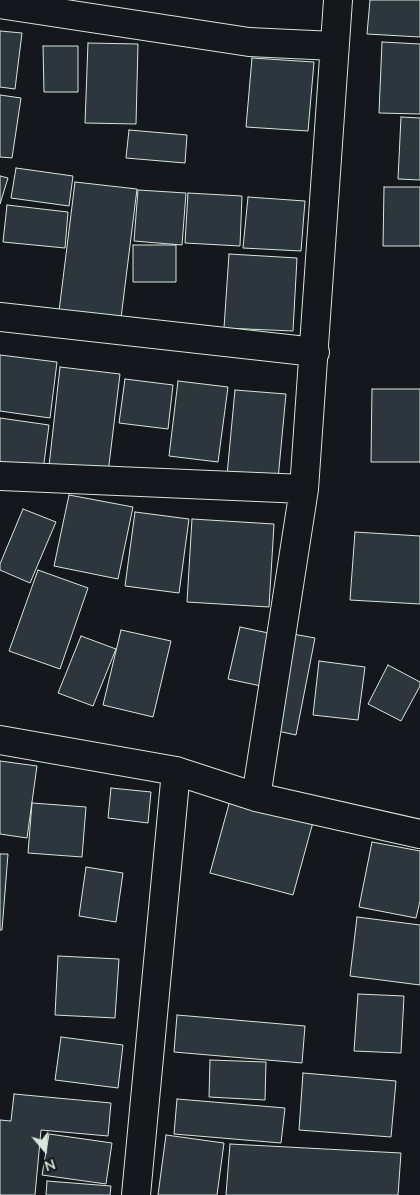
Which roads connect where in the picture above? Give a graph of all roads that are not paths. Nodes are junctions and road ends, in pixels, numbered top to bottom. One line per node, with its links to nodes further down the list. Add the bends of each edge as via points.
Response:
1 (338, 0): 3 (street)
2 (0, 4): 3 (street, via 249,42)
3 (334, 46): 5 (street)
4 (0, 318): 5 (street)
5 (315, 352): 7 (street)
6 (0, 476): 7 (street)
7 (304, 489): 10 (street)
8 (0, 740): 9 (street)
9 (176, 772): 10 (street); 12 (street)
10 (256, 797): 11 (street)
11 (420, 834)
12 (136, 1195)

